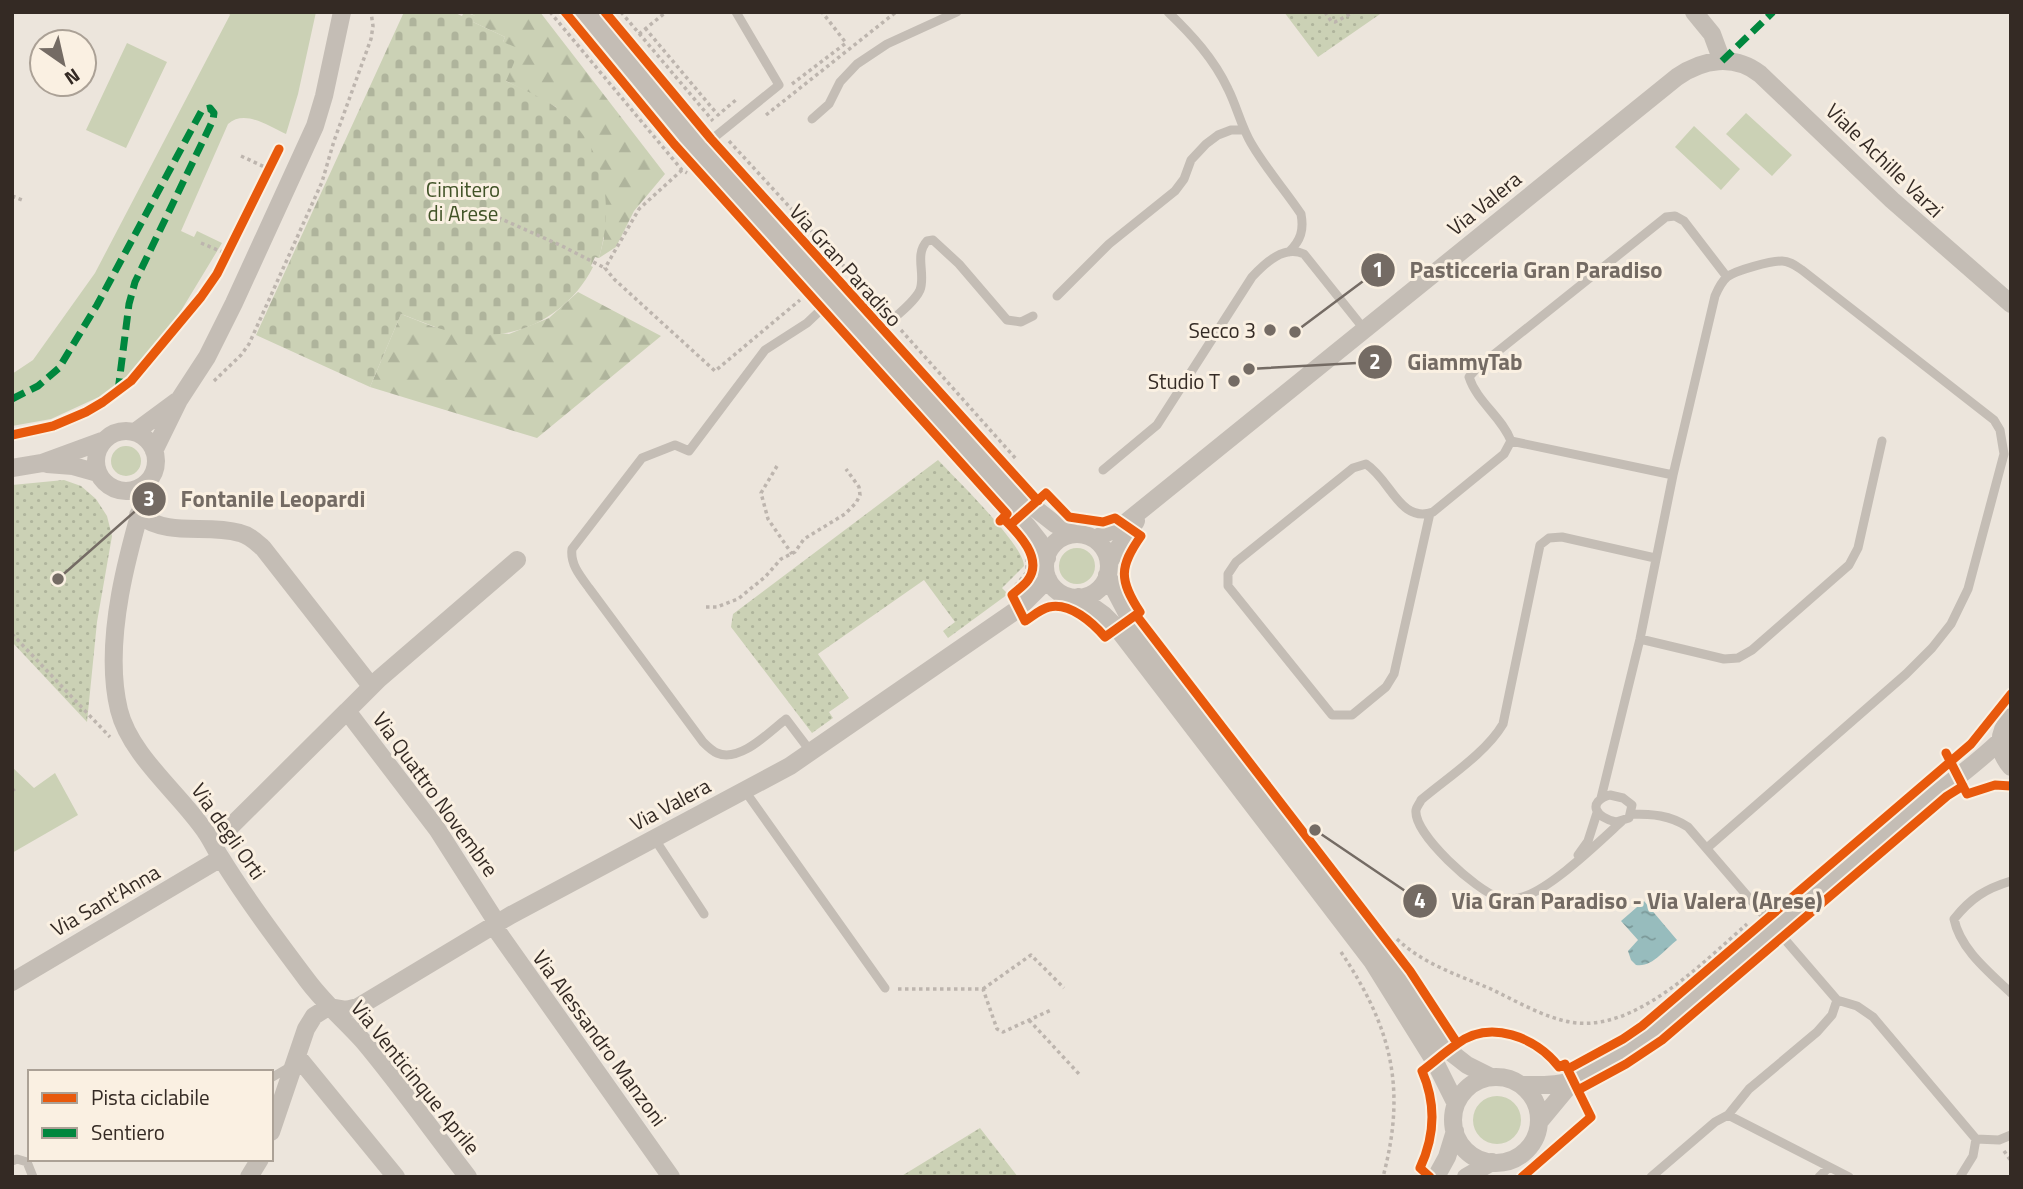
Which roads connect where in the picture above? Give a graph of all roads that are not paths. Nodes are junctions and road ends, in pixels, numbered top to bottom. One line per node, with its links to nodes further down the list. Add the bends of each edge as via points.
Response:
1 (342, 12): 20 (street, via 315,126 208,357)
2 (577, 12): 15 (street, Via Gran Paradiso)
3 (596, 12): 11 (street, Via Gran Paradiso)
4 (736, 12): 11 (lane, via 779,85)
5 (957, 12): 9 (lane, via 887,44 857,64)
6 (1168, 12): 10 (lane, via 1217,68)
7 (1694, 12): 8 (street, via 1712,34)
8 (1722, 61): 16 (street, Viale Achille Varzi, via 1745,65 1760,74 1892,200); 18 (street, Via Valera, via 1698,65 1677,76)
9 (813, 119)
10 (1244, 130): 12 (lane, via 1301,214 1301,236); 14 (lane, via 1231,130 1206,144 1191,160 1175,191 1109,244)
11 (709, 148): 19 (street, Via Gran Paradiso)
12 (1289, 252): 18 (lane, via 1304,254); 28 (lane, via 1264,264 1252,277 1157,425)
13 (1727, 277): 24 (lane, via 1684,221 1666,217 1469,377); 30 (lane, via 1715,296); 58 (lane, via 1790,262 1994,420 2004,454 1968,589 1951,624 1906,674)
14 (1057, 296)
15 (827, 304): 38 (street, Via Gran Paradiso, via 1028,527); 49 (lane, via 765,350 688,451 675,445 642,458 572,549 571,557 589,588 703,742 716,753 731,755 744,750 786,719)
16 (2011, 304)
17 (1033, 316): 19 (lane, via 1007,320 933,240 922,246 920,290)
18 (1364, 329): 33 (street, Via Valera)
19 (877, 333): 36 (street, Via Gran Paradiso, via 1032,506)
20 (179, 400): 21 (street); 25 (street)
21 (135, 432): 22 (street, via 117,432); 25 (street)
22 (102, 441): 26 (street); 29 (street, via 95,457)
23 (1882, 441): 44 (lane, via 1858,548 1849,565 1752,650 1724,659)
24 (1511, 442): 30 (lane); 34 (lane, via 1504,454)
25 (154, 451): 31 (street, via 155,469)
26 (42, 463): 27 (street); 29 (street)
27 (12, 468)
28 (1103, 470)
29 (98, 473): 32 (street)
30 (1673, 474): 39 (lane)
31 (149, 481): 32 (street, via 136,489); 35 (street, Via degli Orti)
32 (117, 489): 35 (street)
33 (1151, 501): 37 (street, Via Valera, via 1124,524); 41 (street, Via Valera)
34 (1430, 513): 34 (lane, via 1414,515 1407,510 1366,464 1353,468 1236,562 1228,574 1228,586 1332,715 1352,715 1386,687 1394,674)
35 (136, 524): 45 (street, via 230,531 252,539); 59 (street, Via degli Orti, via 121,592 115,650 119,708 135,744)
36 (1075, 534): 37 (street); 38 (street, via 1057,542)
37 (1096, 539): 41 (street)
38 (1047, 558): 42 (street)
39 (1655, 558): 44 (lane); 60 (lane, via 1562,537 1549,538 1540,545 1503,724 1486,746 1416,809 1437,850 1478,888 1500,898 1520,898 1542,888)
40 (517, 561): 45 (street)
41 (1108, 569): 43 (street, via 1100,588); 72 (street, via 1130,619 1384,953 1449,1051)
42 (1054, 586): 43 (street); 49 (street, Via Valera)
43 (1079, 597): 75 (street, via 1117,628 1372,961)
44 (1640, 639): 53 (lane)
45 (371, 687): 46 (street)
46 (347, 711): 59 (street, Via Quattro Novembre); 64 (street, Via Quattro Novembre, via 448,846)
47 (2011, 717): 48 (street)
48 (2000, 741): 50 (street); 51 (street)
49 (811, 752): 52 (street, Via Valera)
50 (2011, 767): 51 (street)
51 (1959, 778): 63 (street)
52 (745, 791): 57 (street, Via Valera); 66 (lane)
53 (1605, 796): 54 (lane, via 1595,809); 55 (lane, via 1628,801)
54 (1597, 813): 56 (lane); 60 (lane, via 1588,841)
55 (1631, 814): 56 (lane); 58 (lane, via 1679,821)
56 (1622, 821): 60 (lane)
57 (654, 838): 62 (lane); 64 (street, Via Valera)
58 (1707, 848): 63 (lane)
59 (217, 851): 65 (street, Via Sant'Anna); 69 (street, Via degli Orti)
60 (1571, 865)
61 (2011, 881): 67 (lane, via 1989,888 1954,919 1956,934)
62 (704, 914)
63 (1771, 922): 68 (lane); 73 (street, via 1648,1035)
64 (495, 924): 69 (street, Via Valera, via 358,1007); 90 (street, Via Alessandro Manzoni)
65 (12, 982)
66 (889, 990)
67 (2011, 993)
68 (1838, 1000): 76 (lane, via 1817,1032 1749,1089); 81 (lane, via 1873,1017)
69 (328, 1007): 70 (street, via 314,1016 306,1029); 89 (street, Via Venticinque Aprile, via 362,1040)
70 (296, 1060): 71 (lane); 78 (street); 88 (street)
71 (273, 1077)
72 (1491, 1077): 74 (street); 75 (street, via 1470,1086)
73 (1573, 1081): 74 (street); 77 (street)
74 (1522, 1085): 77 (street, via 1538,1108)
75 (1457, 1104): 79 (street)
76 (1728, 1115): 85 (lane); 93 (lane)
77 (1539, 1122): 84 (street, via 1525,1152)
78 (273, 1126)
79 (1455, 1131): 84 (street, via 1469,1152); 91 (street)
80 (2011, 1135): 81 (lane)
81 (1976, 1139): 96 (lane, via 1973,1156)
82 (12, 1160): 86 (lane, via 27,1163)
83 (259, 1161): 87 (street)
84 (1492, 1163): 92 (street)
85 (1828, 1168): 94 (lane); 95 (lane)
86 (33, 1177)
87 (249, 1177)
88 (396, 1177)
89 (468, 1177)
90 (671, 1177)
91 (1436, 1177)
92 (1466, 1177)
93 (1651, 1177)
94 (1819, 1177)
95 (1849, 1177)
96 (1960, 1177)

